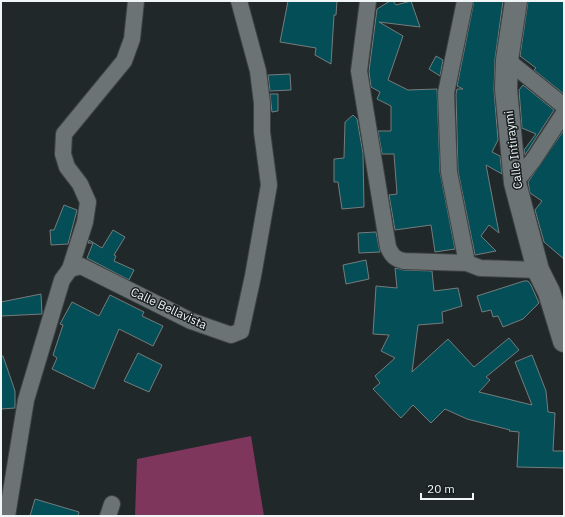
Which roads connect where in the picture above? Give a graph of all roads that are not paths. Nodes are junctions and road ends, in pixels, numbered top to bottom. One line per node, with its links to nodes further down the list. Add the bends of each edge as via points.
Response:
1 (136, 1): 11 (street, via 132,39 124,62 64,134 63,154 67,166 80,184 88,202 85,222)
2 (238, 1): 11 (street, Calle Bellavista, via 258,71 269,185 241,331 231,335 191,321 81,266)
3 (368, 1): 10 (street, via 359,70 388,247 392,256 404,261)
4 (465, 1): 10 (street, via 446,93 449,172)
5 (516, 1): 6 (main road, Calle Intiraymi)
6 (507, 60): 7 (street); 9 (main road, Calle Intiraymi, via 509,127)
7 (564, 106)
8 (564, 113): 9 (street)
9 (515, 183): 12 (main road, Calle Intiraymi)
10 (467, 263): 12 (street, via 480,268)
11 (70, 269): 15 (street, via 62,280 26,400)
12 (538, 270): 13 (main road, Calle Intiraymi)
13 (556, 297): 14 (main road, Calle Intiraymi)
14 (564, 341)
15 (7, 516)

